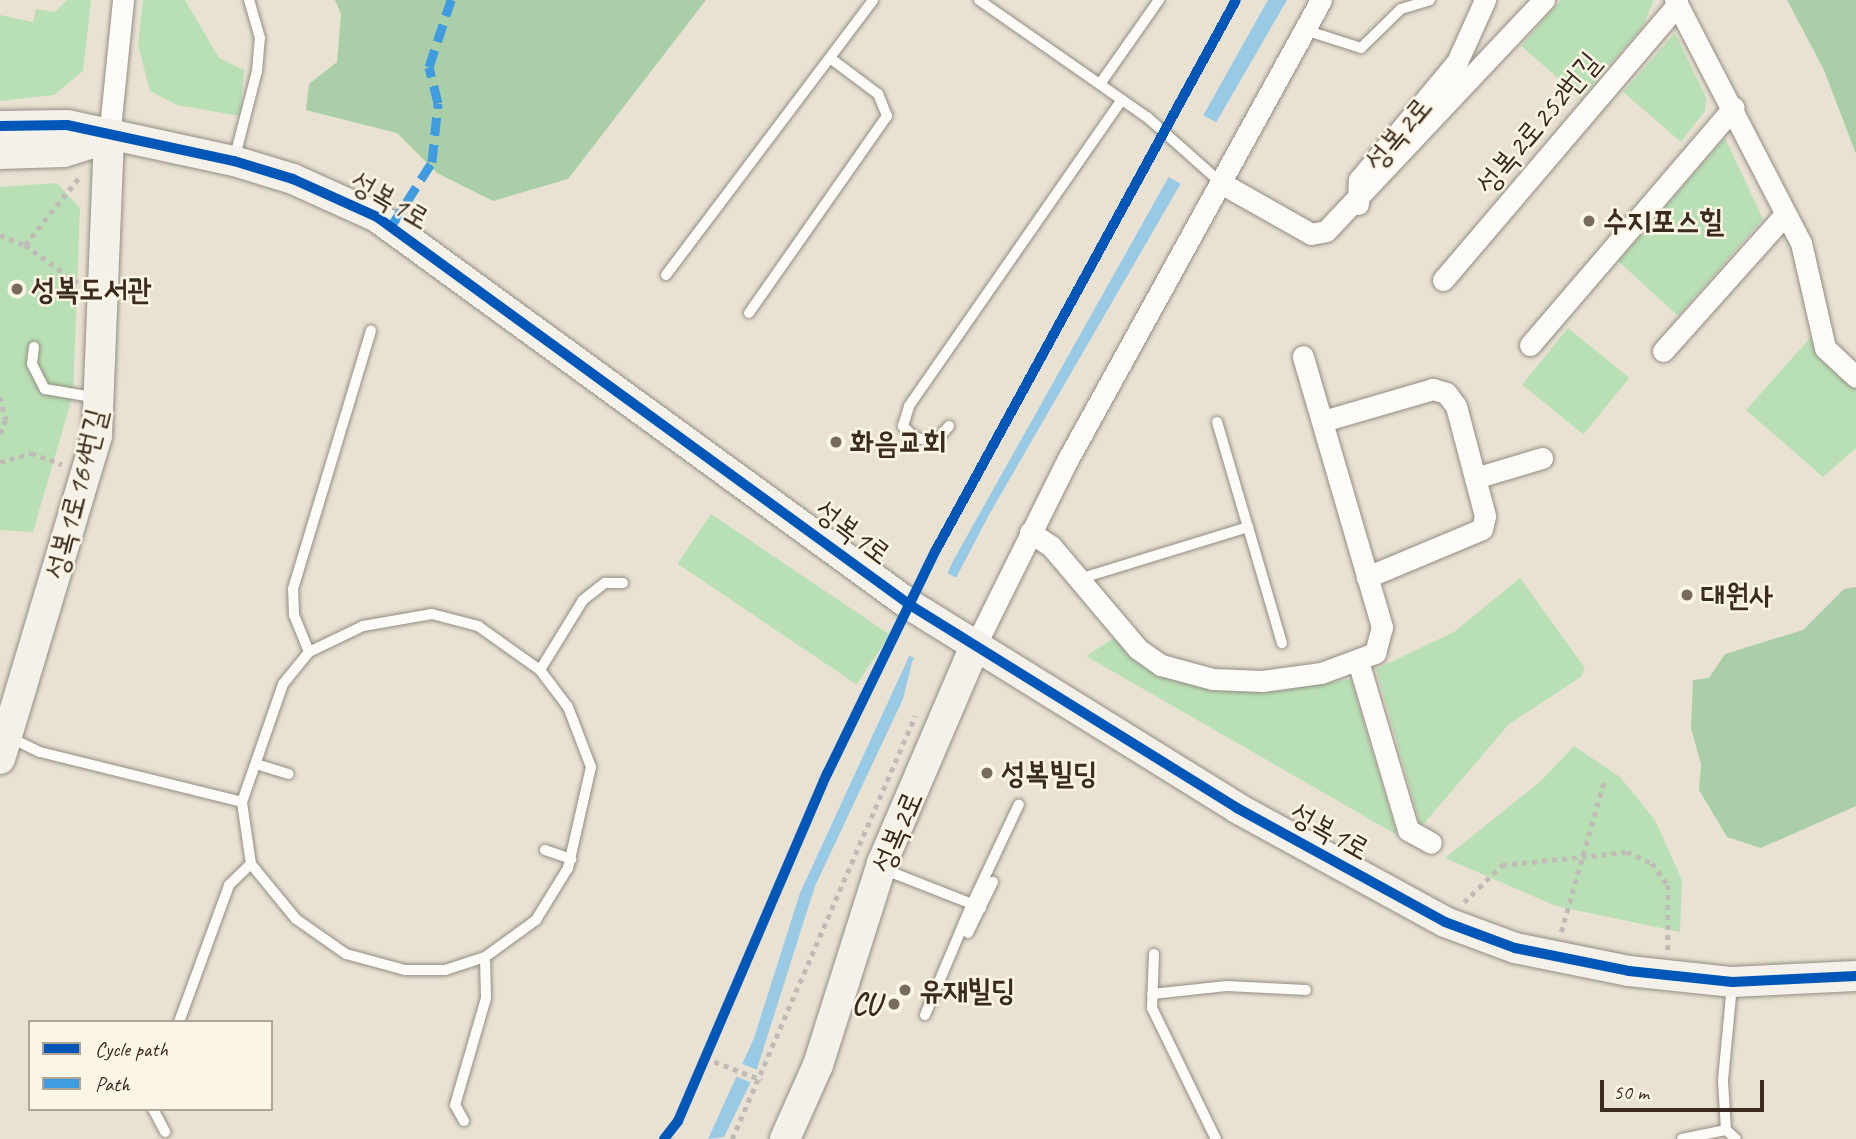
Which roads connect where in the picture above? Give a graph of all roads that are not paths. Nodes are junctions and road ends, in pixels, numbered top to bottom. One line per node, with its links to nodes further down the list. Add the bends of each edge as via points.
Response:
1 (123, 0): 18 (street)
2 (248, 0): 20 (lane, via 260,38 257,71)
3 (873, 0): 13 (lane)
4 (979, 0): 14 (lane)
5 (1159, 0): 14 (lane)
6 (1321, 0): 12 (street, 성복2로)
7 (1430, 0): 12 (lane, via 1401,9 1361,48)
8 (1485, 0): 22 (street, 성복2로, via 1457,62 1359,180)
9 (1544, 0): 11 (street)
10 (1677, 2): 16 (street, 성복2로252번길); 25 (street, 성복2로252번길)
11 (1524, 9): 22 (street)
12 (1305, 30): 21 (street, 성복2로)
13 (831, 58): 24 (lane); 26 (lane, via 878,94 884,124)
14 (1100, 84): 15 (lane)
15 (1122, 100): 21 (lane, via 1198,156); 36 (lane, via 909,406 903,426 914,437 935,442)
16 (1734, 107): 23 (street, 성복2로252번길); 28 (street)
17 (0, 126): 18 (street, 성복1로, via 67,125)
18 (109, 138): 19 (street, 성복1로, via 64,152); 20 (street, 성복1로); 33 (street, 성복1로164번길)
19 (0, 154)
20 (233, 161): 44 (street, 성복1로, via 334,195 392,225 905,602)
21 (1221, 183): 22 (street, 성복2로, via 1311,233 1326,230); 40 (street, 성복2로)
22 (1358, 204)
23 (1783, 217): 30 (street); 32 (street, 성복2로252번길, via 1801,243 1825,348)
24 (666, 275)
25 (1443, 280)
26 (749, 313)
27 (371, 331): 46 (lane, via 293,589 295,615)
28 (1530, 345)
29 (34, 347): 33 (lane, via 32,364 45,389)
30 (1663, 351)
31 (1303, 356): 34 (street)
32 (1856, 377)
33 (101, 398): 49 (street, 성복1로164번길, via 86,475)
34 (1323, 421): 38 (street, via 1433,389 1446,393); 41 (street)
35 (1217, 422): 39 (lane)
36 (949, 426)
37 (1542, 458): 38 (street)
38 (1475, 478): 41 (street, via 1482,529)
39 (1248, 527): 42 (lane); 45 (lane)
40 (1030, 532): 42 (street); 44 (street, 성복2로)
41 (1367, 577): 47 (street, via 1382,627 1375,653)
42 (1079, 579): 47 (street, via 1138,649 1161,665 1213,679 1262,681 1321,674)
43 (623, 583): 48 (lane, via 605,583 583,600)
44 (964, 639): 58 (street, 성복2로); 65 (street, 성복1로, via 1237,808 1445,922 1554,956)
45 (1282, 643)
46 (309, 652): 48 (lane, via 363,626 432,614 478,626); 50 (lane, via 283,684)
47 (1358, 661): 54 (street, via 1408,830)
48 (540, 670): 56 (lane, via 568,707 591,767)
49 (3, 743): 52 (lane)
50 (256, 764): 51 (lane); 52 (lane)
51 (288, 774)
52 (242, 802): 57 (lane)
53 (1019, 804): 60 (lane)
54 (1431, 843)
55 (545, 850): 56 (lane)
56 (571, 859): 63 (lane, via 536,920)
57 (251, 864): 63 (lane, via 296,919 346,954 405,970 444,970); 69 (lane, via 229,885)
58 (881, 867): 60 (lane); 74 (street, 성복2로, via 818,1065)
59 (993, 882): 60 (lane)
60 (976, 906): 61 (lane); 68 (lane)
61 (968, 933)
62 (1154, 954): 67 (lane)
63 (485, 957): 71 (lane, via 486,998 455,1105)
64 (1856, 976): 65 (street, 성복1로)
65 (1732, 982): 72 (lane)
66 (1306, 990): 67 (lane, via 1227,986)
67 (1152, 994): 75 (lane, via 1152,1008)
68 (925, 1015)
69 (180, 1020)
70 (154, 1111): 73 (lane)
71 (464, 1121)
72 (1726, 1130): 76 (lane); 77 (lane)
73 (165, 1132)
74 (785, 1139)
75 (1216, 1139)
76 (1682, 1139)
77 (1736, 1139)

